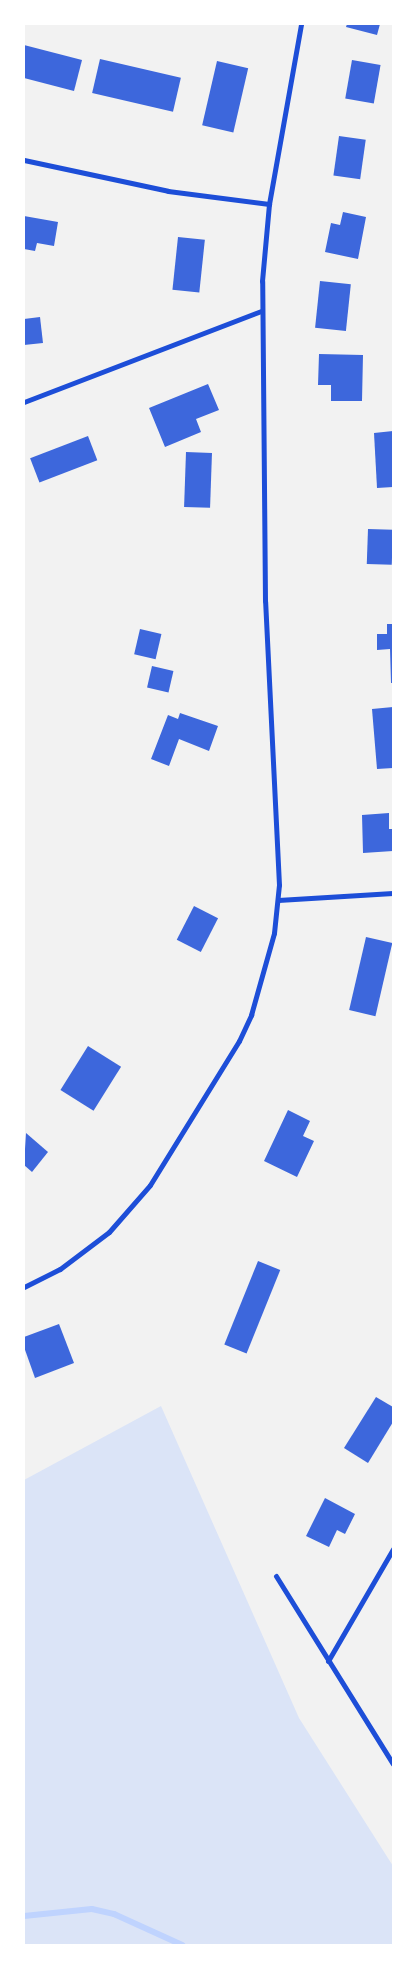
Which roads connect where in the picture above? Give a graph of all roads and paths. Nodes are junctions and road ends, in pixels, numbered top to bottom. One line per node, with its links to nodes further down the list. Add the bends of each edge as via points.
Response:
1 (302, 24): 3 (street)
2 (24, 160): 3 (street, via 168,191)
3 (269, 204): 4 (street)
4 (261, 311): 5 (street); 7 (street, via 265,601)
5 (24, 402)
6 (393, 893): 7 (street)
7 (278, 900): 8 (street, via 274,934 247,1024 216,1081 150,1185 109,1232 60,1269)
8 (24, 1287)
9 (393, 1549): 11 (street)
10 (276, 1576): 11 (street)
11 (328, 1661): 12 (street)
12 (393, 1764)

